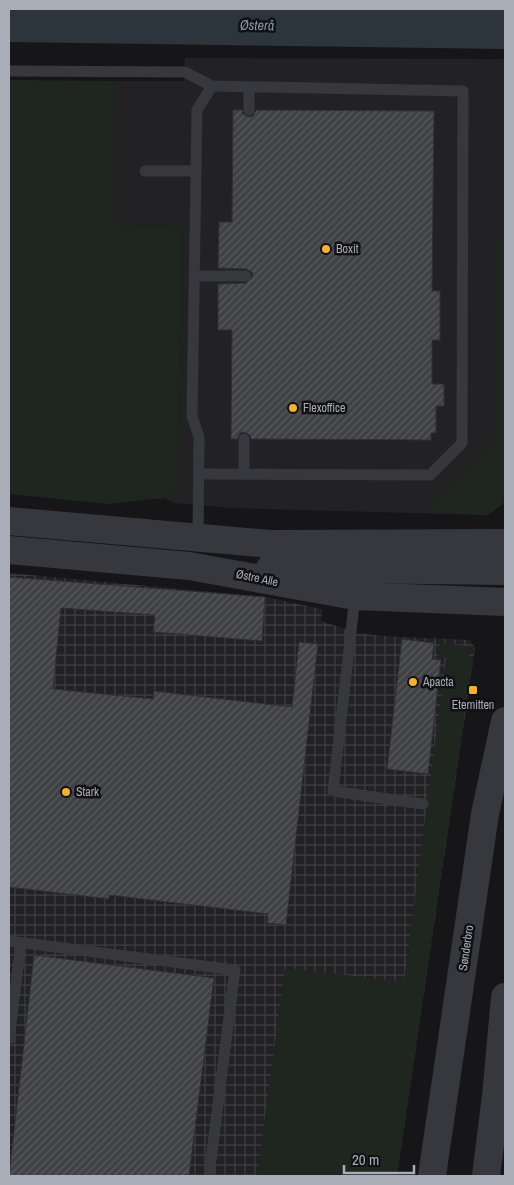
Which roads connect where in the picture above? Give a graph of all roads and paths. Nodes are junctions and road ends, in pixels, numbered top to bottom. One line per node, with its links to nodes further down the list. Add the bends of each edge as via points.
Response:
1 (9, 71): 2 (lane, via 185,72)
2 (212, 86): 3 (lane); 6 (lane, via 197,110)
3 (249, 87): 4 (lane); 11 (lane, via 463,90 462,443 430,475)
4 (249, 110)
5 (145, 171): 6 (lane)
6 (196, 171): 7 (lane)
7 (194, 276): 8 (lane); 10 (lane, via 192,416 199,437)
8 (246, 276)
9 (244, 439): 11 (lane)
10 (199, 474): 11 (lane); 13 (lane)
11 (244, 474)
12 (9, 521): 13 (street)
13 (198, 538): 14 (street, via 326,545)
14 (504, 543)
15 (9, 550): 16 (street, Østre Alle)
16 (188, 566): 17 (street); 18 (street, Østre Alle)
17 (505, 571)
18 (355, 596): 19 (street, Østre Alle); 21 (lane, via 333,791)
19 (505, 602)
20 (505, 721): 27 (street, Sønderbro, via 485,814)
21 (423, 804)
22 (9, 941): 23 (lane)
23 (21, 943): 25 (lane); 26 (lane, via 234,970)
24 (505, 997): 28 (street)
25 (9, 1039)
26 (208, 1176)
27 (432, 1176)
28 (486, 1176)

